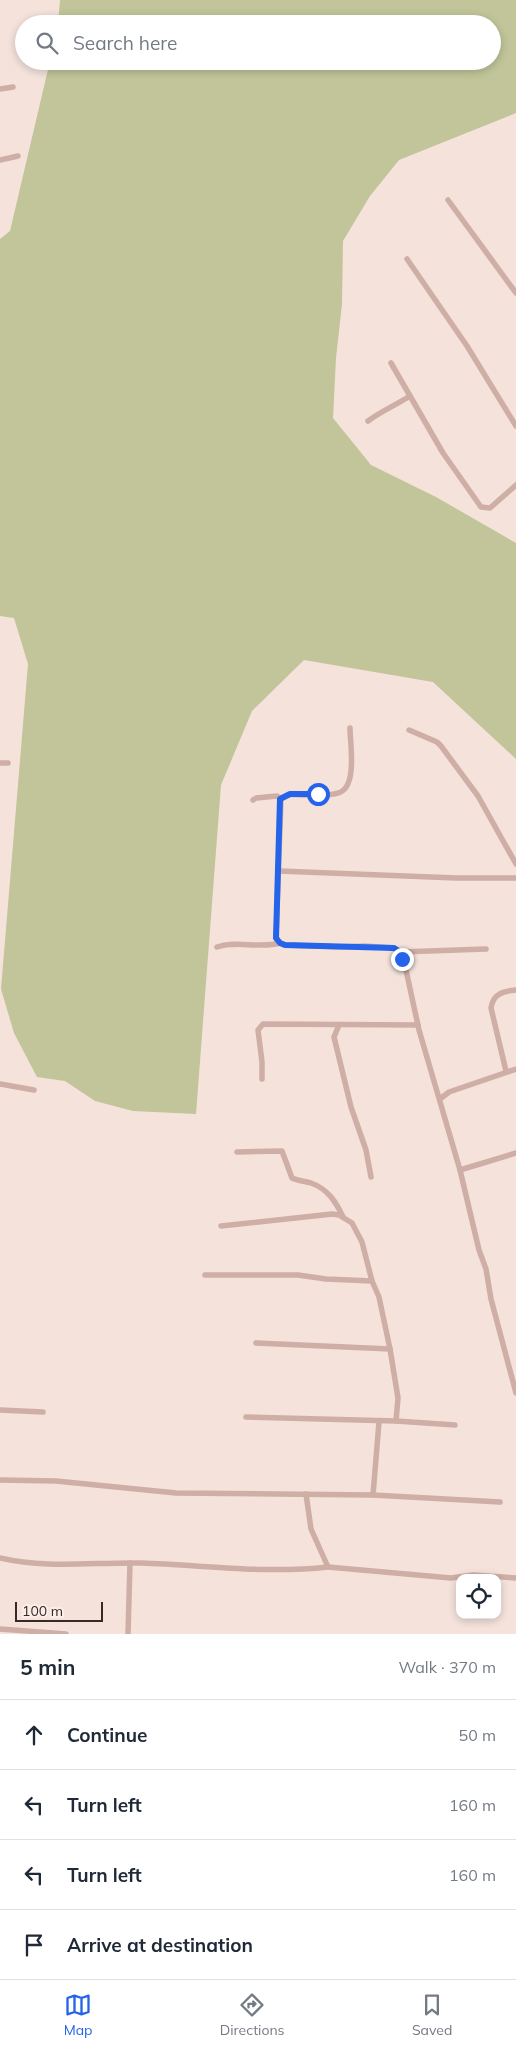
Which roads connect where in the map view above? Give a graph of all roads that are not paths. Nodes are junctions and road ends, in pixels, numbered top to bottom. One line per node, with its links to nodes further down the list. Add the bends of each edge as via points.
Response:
1 (13, 87): 2 (street)
2 (0, 89)
3 (18, 156): 4 (street)
4 (0, 160)
5 (448, 200): 7 (street)
6 (407, 259): 11 (street, via 467,346)
7 (516, 294)
8 (391, 362): 9 (street)
9 (410, 396): 10 (street); 12 (street, via 443,453 481,507 490,508)
10 (368, 421)
11 (516, 426)
12 (516, 486)
13 (350, 728): 17 (street, via 352,770 345,789 334,794 290,794)
14 (409, 730): 19 (street, via 441,746 478,796)
15 (0, 763): 16 (street)
16 (8, 763)
17 (280, 799): 18 (street, via 277,796); 20 (street)
18 (253, 800)
19 (516, 864)
20 (279, 871): 21 (street); 22 (street, via 276,938)
21 (516, 878)
22 (280, 943): 23 (street); 25 (street, via 394,948)
23 (217, 948)
24 (486, 949): 25 (street)
25 (400, 952): 28 (street)
26 (516, 990): 30 (street, via 496,996 491,1008)
27 (339, 1025): 28 (street); 31 (street, via 263,1024 258,1030); 38 (street, via 334,1034 335,1044)
28 (418, 1025): 34 (street)
29 (516, 1068): 30 (street)
30 (506, 1071): 34 (street, via 449,1092)
31 (262, 1079)
32 (0, 1084): 33 (street)
33 (34, 1090)
34 (440, 1099): 37 (street)
35 (237, 1152): 39 (street, via 282,1151 292,1178 328,1192)
36 (516, 1153): 37 (street)
37 (460, 1170): 45 (street)
38 (371, 1177)
39 (344, 1217): 40 (street, via 332,1214); 42 (street, via 352,1223 362,1242)
40 (221, 1226)
41 (205, 1275): 42 (street, via 298,1275)
42 (372, 1281): 44 (street, via 379,1297)
43 (256, 1343): 44 (street)
44 (390, 1349): 49 (street, via 398,1398)
45 (516, 1393)
46 (0, 1410): 47 (street)
47 (43, 1412)
48 (246, 1417): 50 (street)
49 (396, 1421): 50 (street); 51 (street)
50 (379, 1422): 54 (street)
51 (455, 1426)
52 (0, 1480): 53 (street, via 56,1481 176,1492)
53 (306, 1494): 54 (street); 58 (street, via 311,1529)
54 (373, 1495): 55 (street)
55 (500, 1502)
56 (0, 1558): 57 (street, via 44,1565)
57 (130, 1563): 58 (street, via 272,1571); 62 (street)
58 (328, 1567): 59 (street, via 452,1578 473,1575)
59 (516, 1578)
60 (0, 1629): 61 (street)
61 (66, 1634)
62 (128, 1634)

